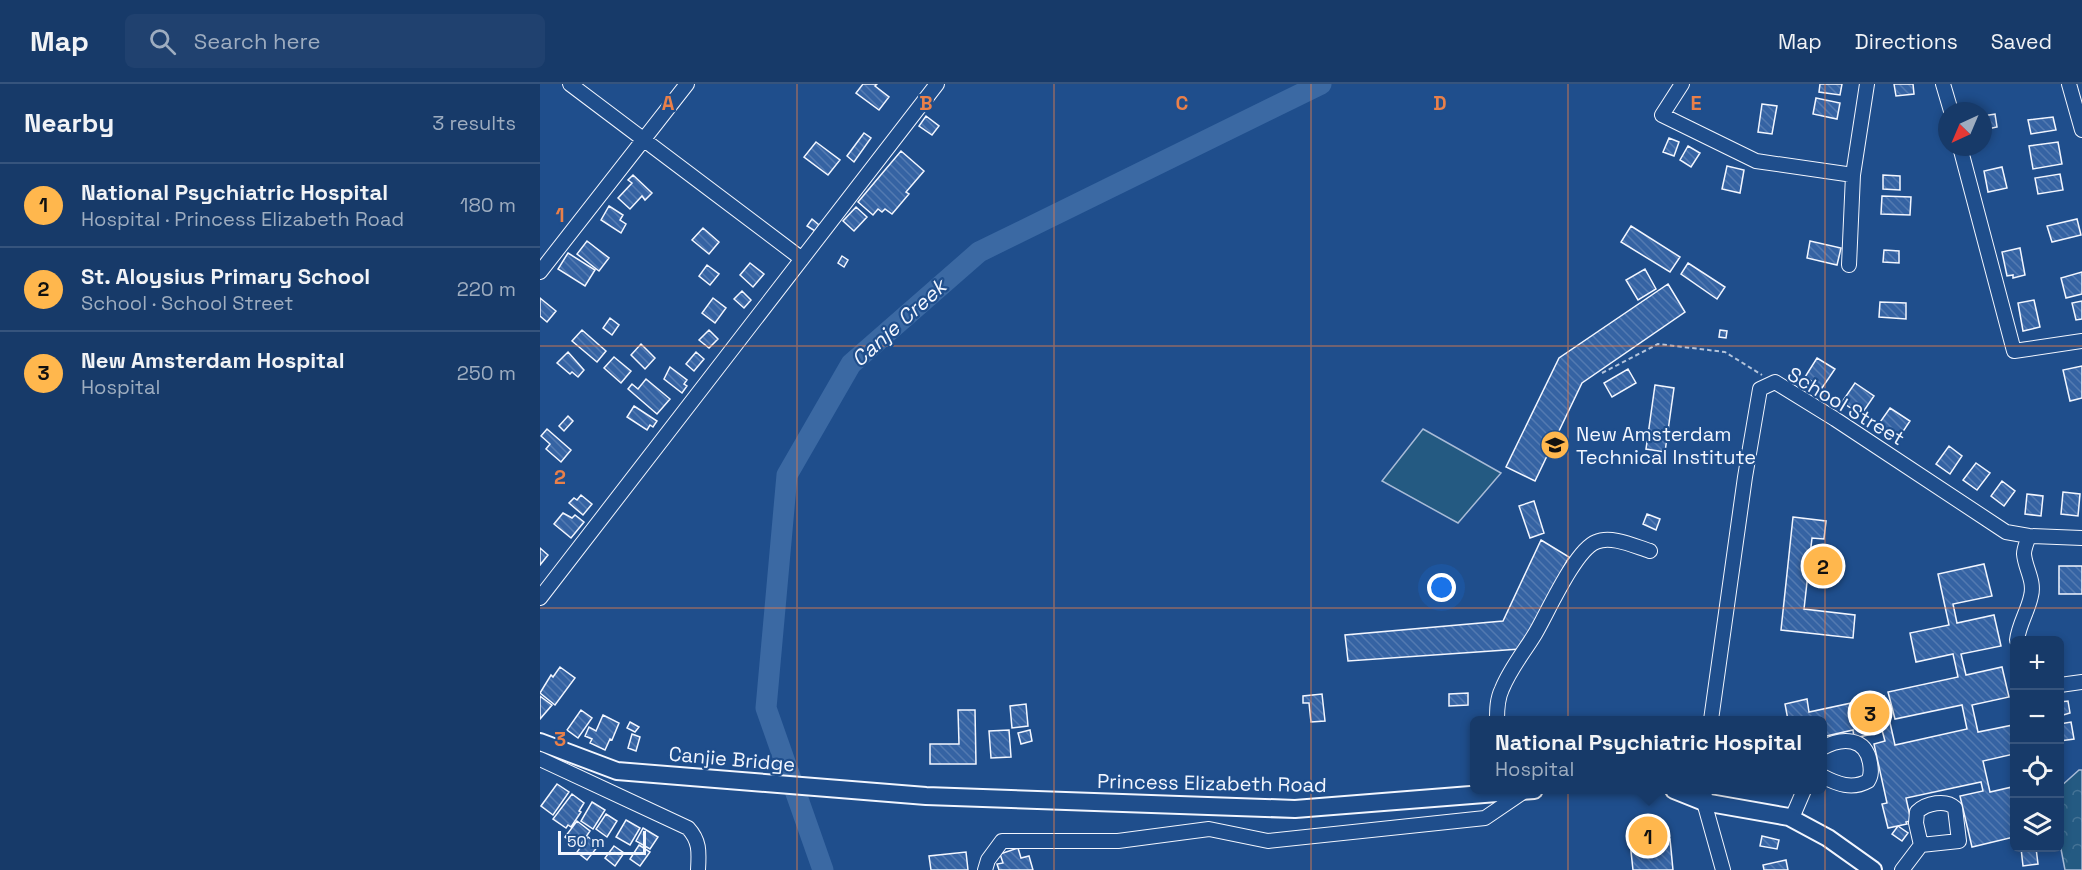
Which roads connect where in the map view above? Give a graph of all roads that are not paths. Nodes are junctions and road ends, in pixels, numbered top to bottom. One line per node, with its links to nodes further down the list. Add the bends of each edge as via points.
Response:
1 (570, 84): 10 (street)
2 (687, 84): 10 (street)
3 (938, 84): 13 (street)
4 (1682, 84): 12 (street, via 1662,115 1756,161)
5 (1867, 84): 12 (street)
6 (1943, 84): 8 (street)
7 (2069, 84): 9 (street)
8 (1948, 102)
9 (2082, 130)
10 (643, 139): 13 (street); 15 (street)
11 (1962, 156): 16 (street, via 2014,351)
12 (1853, 175): 14 (street)
13 (802, 259): 20 (street)
14 (1849, 265)
15 (540, 272)
16 (2082, 341)
17 (2029, 536): 18 (street, School Street); 21 (street, via 2024,557 2031,596); 25 (street, School Street, via 2006,532 1775,382 1760,389)
18 (2082, 538)
19 (1650, 550): 24 (street, via 1610,541 1596,542 1584,551 1503,685)
20 (540, 598)
21 (2018, 636)
22 (2082, 682): 23 (street)
23 (2064, 684)
24 (1497, 716)
25 (1712, 716)
26 (540, 742): 33 (main road, Canjie Bridge, via 617,771)
27 (1827, 746): 29 (street, via 1857,742 1869,753 1871,768 1868,781 1858,786)
28 (540, 759): 37 (street, via 688,828 700,847)
29 (1827, 778)
30 (1470, 793): 33 (main road, Princess Elizabeth Road, via 1295,809)
31 (1524, 794): 38 (street, via 1485,818 1268,841 1209,829 1118,841 1002,841)
32 (1802, 794): 35 (street)
33 (926, 796)
34 (1705, 796): 35 (main road); 39 (street)
35 (1792, 818): 40 (main road)
36 (1921, 845): 41 (street)
37 (698, 870)
38 (985, 870)
39 (1723, 870)
40 (1873, 870)
41 (1902, 870)

